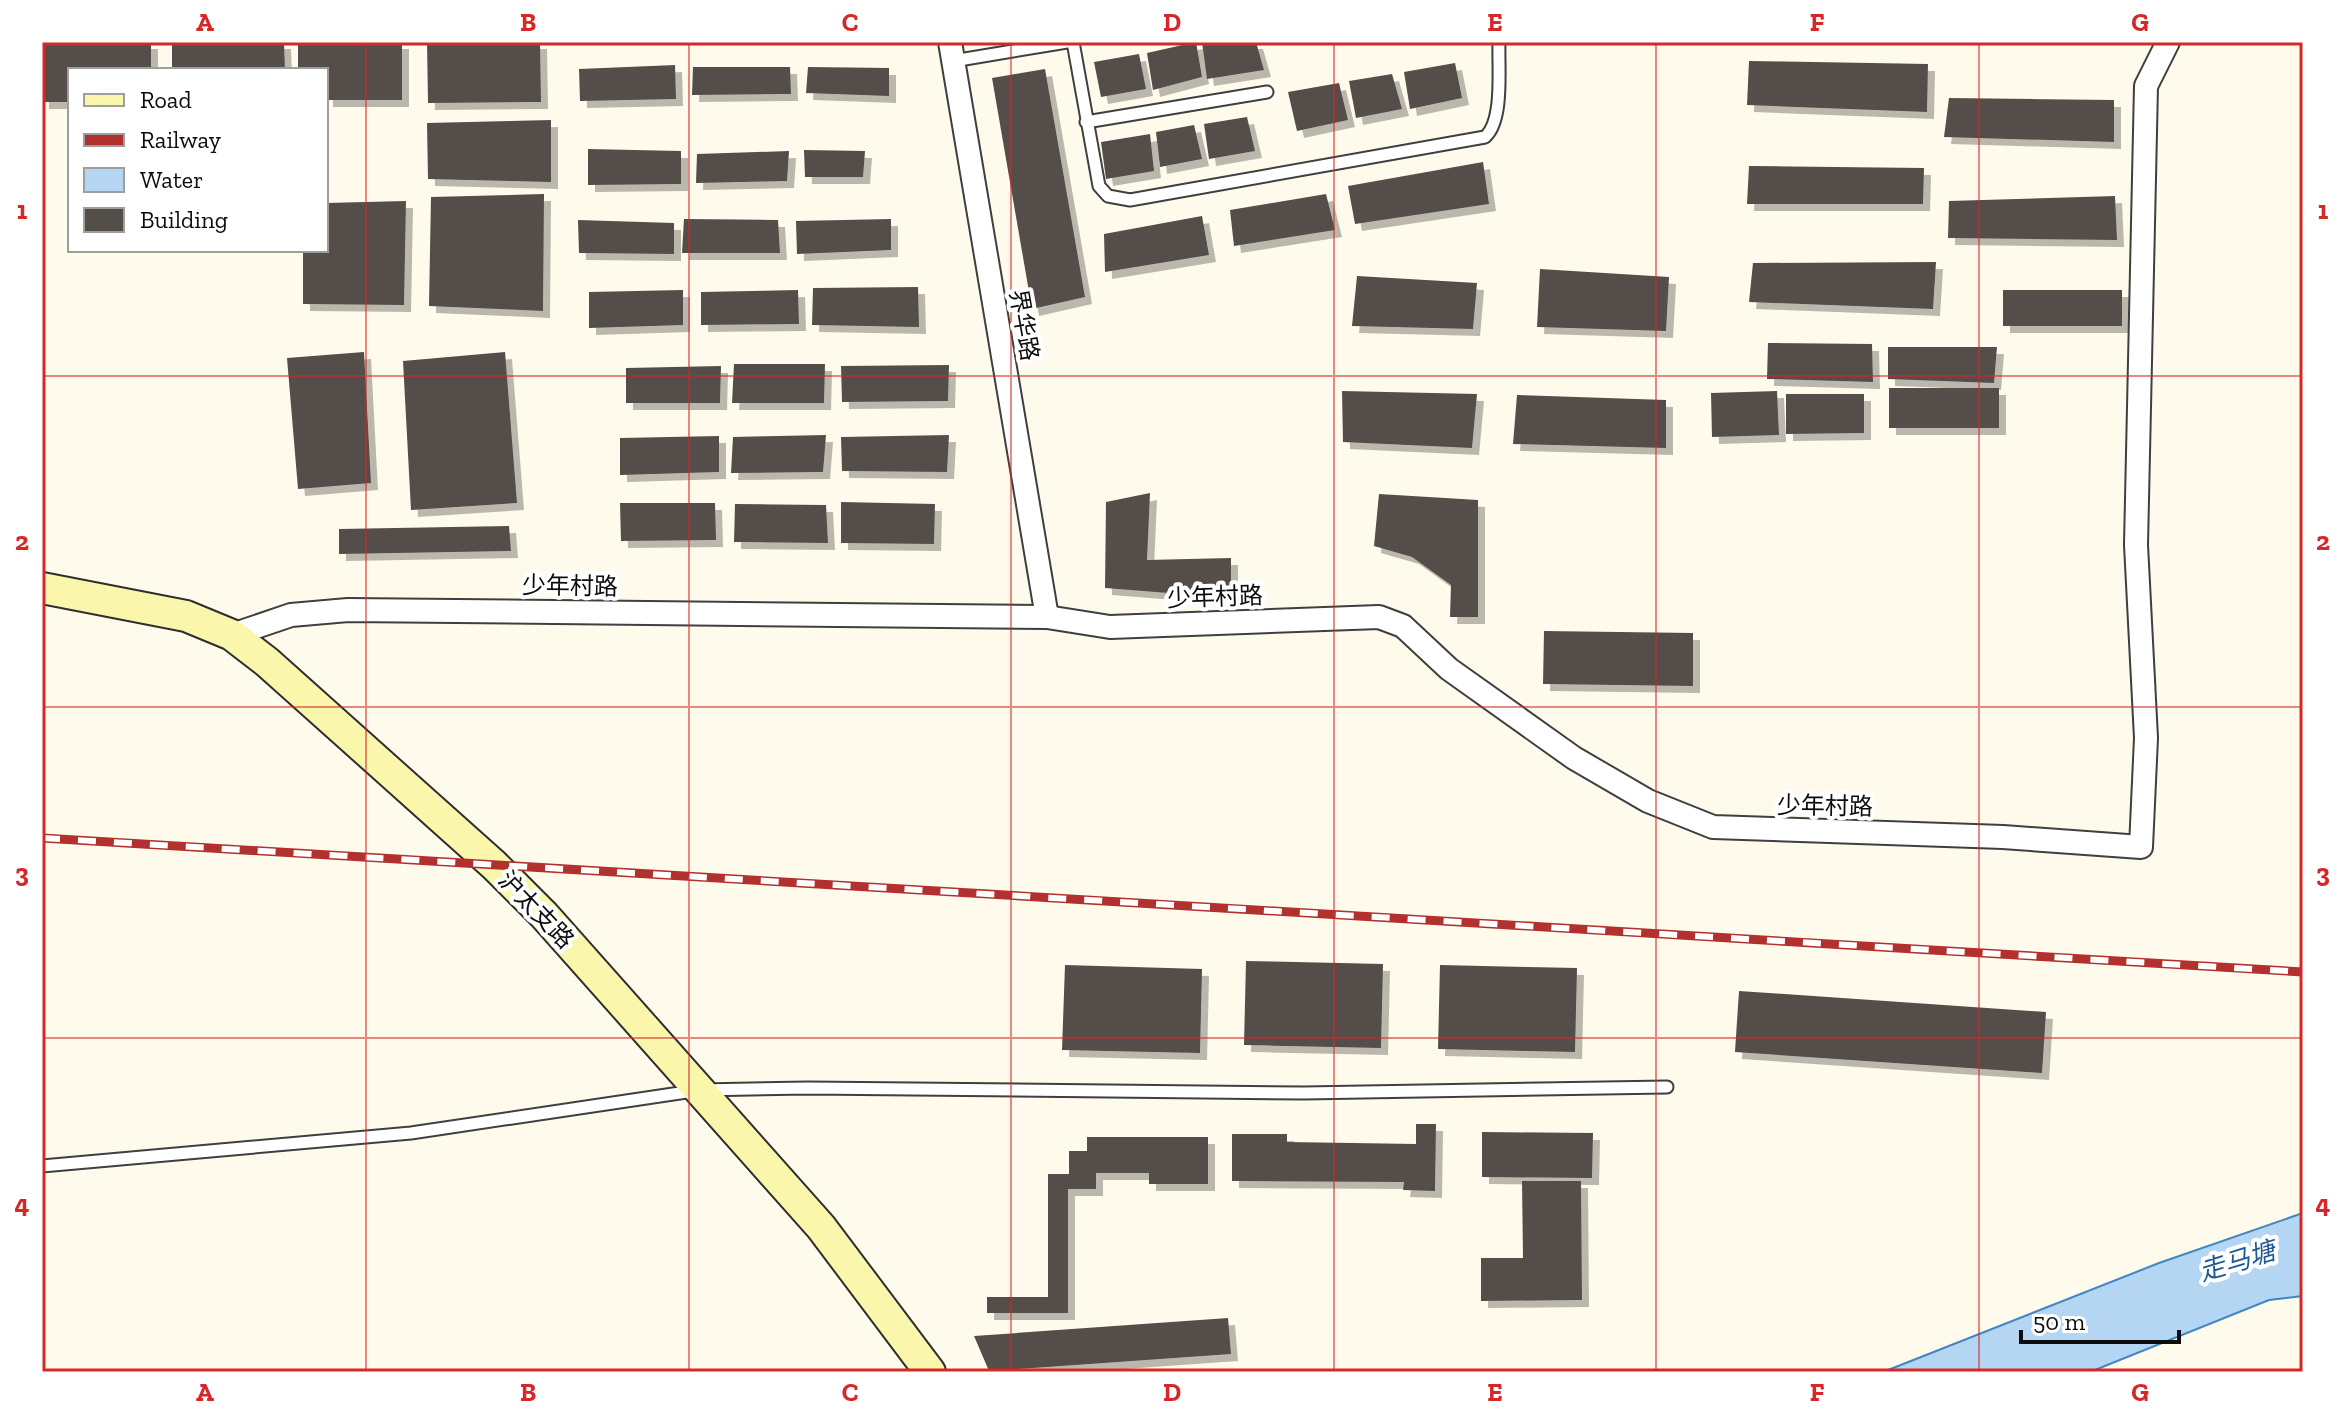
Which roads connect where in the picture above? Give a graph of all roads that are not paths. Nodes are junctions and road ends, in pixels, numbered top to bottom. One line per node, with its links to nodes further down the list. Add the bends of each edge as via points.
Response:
1 (1067, 42): 5 (lane)
2 (1073, 42): 7 (lane)
3 (1499, 42): 7 (lane, via 1495,122 1485,137 1469,141 1130,200 1108,196 1099,186)
4 (2168, 42): 9 (street, 少年村路, via 2146,86 2136,545 2146,738 2141,847 1713,827 1648,801 1574,758 1449,669 1391,620 1366,616 1110,627)
5 (951, 52): 9 (street, 界华路)
6 (1267, 92): 7 (lane)
7 (1086, 122)
8 (42, 588): 10 (street, 沪太支路, via 157,608)
9 (1047, 617): 10 (street, 少年村路, via 348,610 291,615)
10 (232, 635): 12 (street, 沪太支路, via 494,865)
11 (1667, 1087): 12 (lane, via 1304,1093)
12 (700, 1090): 13 (lane, via 411,1133); 14 (street, 沪太支路, via 821,1227)
13 (42, 1166)
14 (930, 1372)

